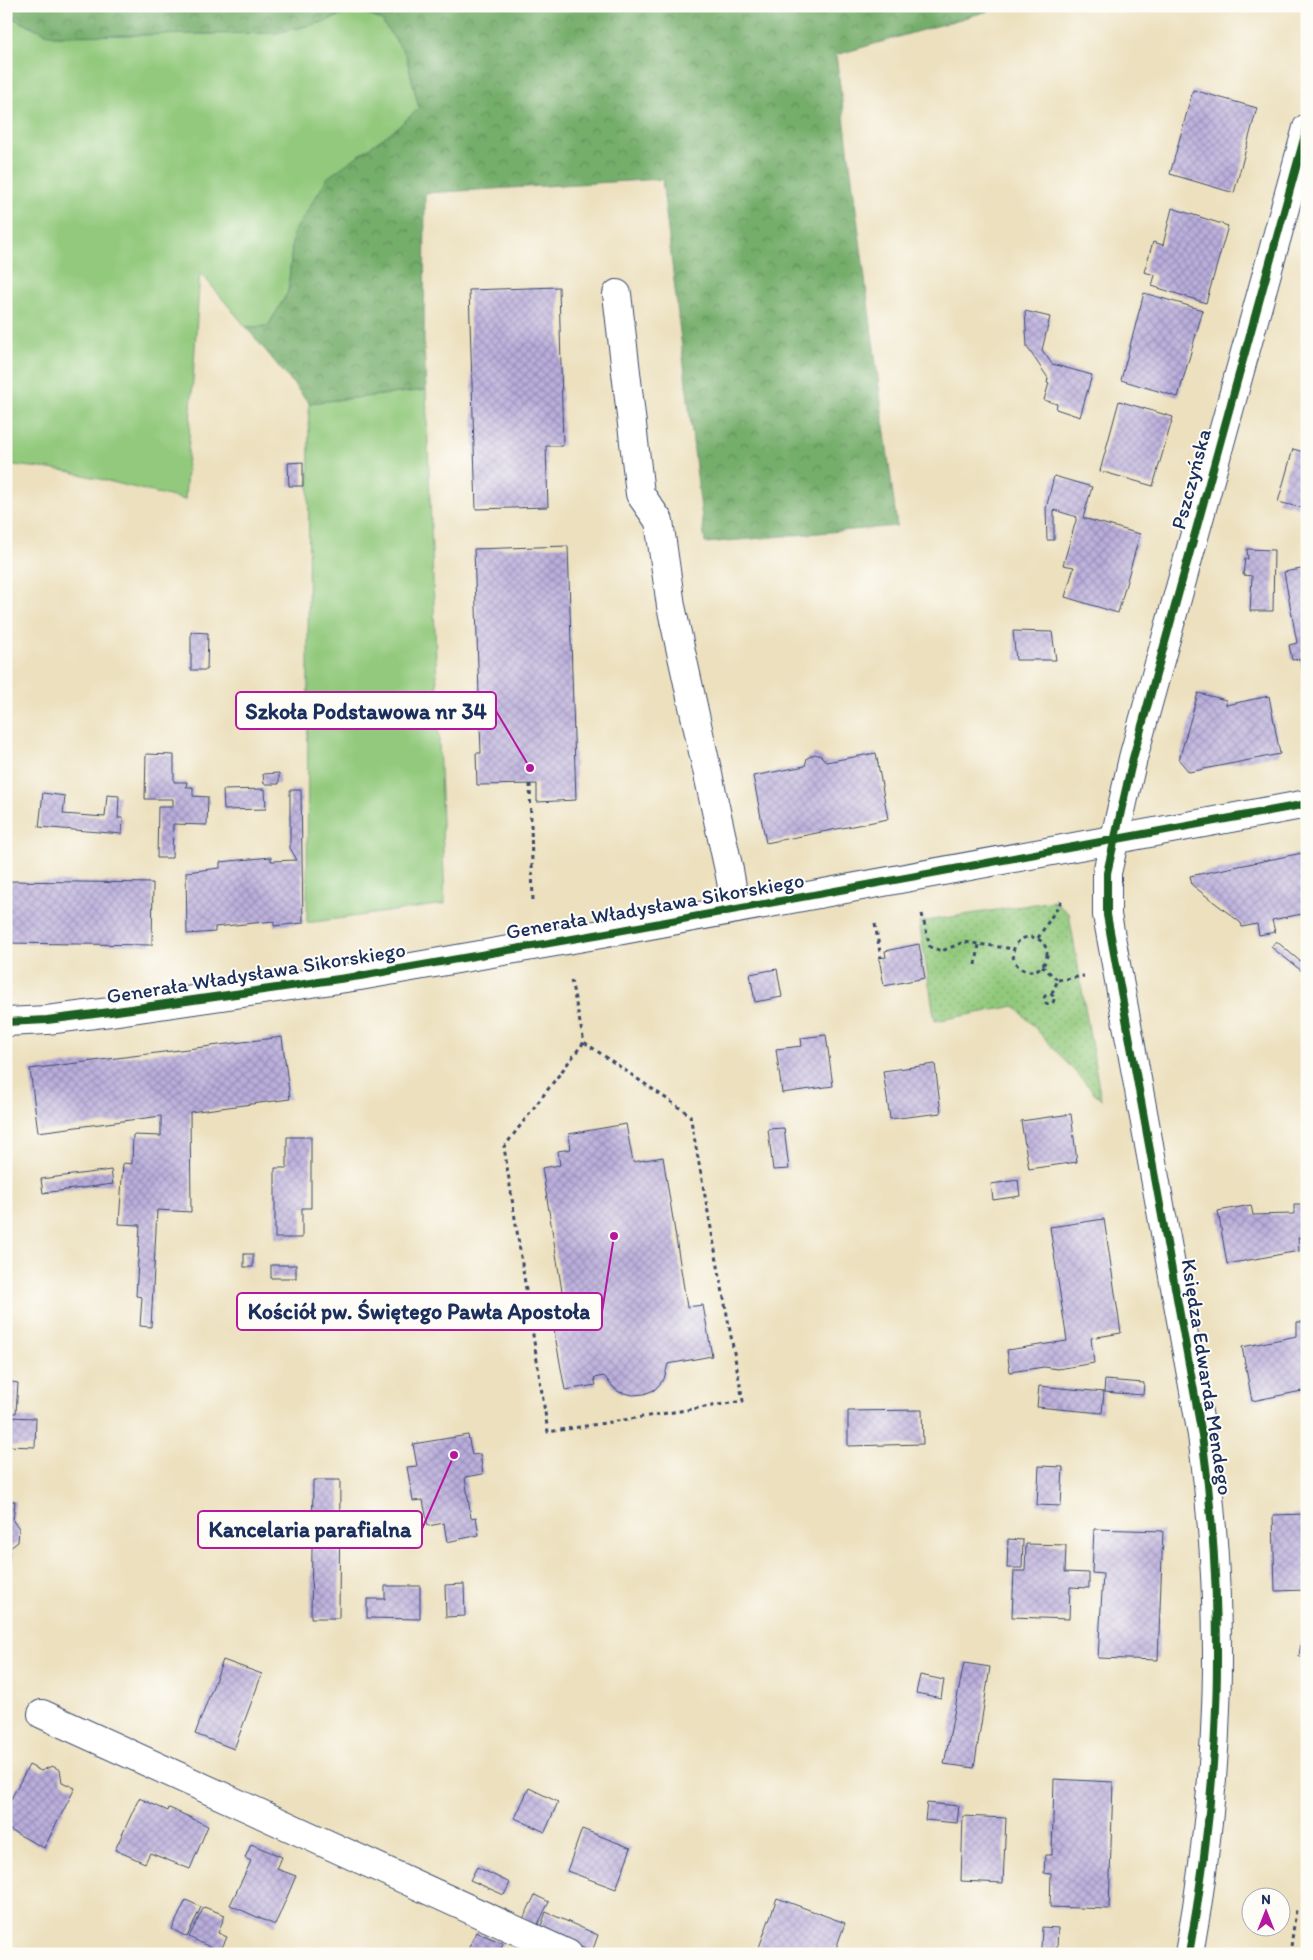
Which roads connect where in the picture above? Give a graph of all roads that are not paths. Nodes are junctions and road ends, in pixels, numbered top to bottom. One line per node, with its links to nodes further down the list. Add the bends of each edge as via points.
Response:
1 (1307, 128): 4 (street, Pszczyńska)
2 (618, 294): 5 (street, via 640,494 659,521 671,606)
3 (1307, 804): 4 (street, Generała Władysława Sikorskiego)
4 (1113, 840): 5 (street, Generała Władysława Sikorskiego); 9 (street, Księdza Edwarda Mendego, via 1107,874 1107,915 1202,1435 1212,1514 1217,1720 1208,1830)
5 (736, 909): 6 (street, Generała Władysława Sikorskiego, via 360,976 110,1012)
6 (6, 1022)
7 (42, 1714): 8 (street)
8 (568, 1954)
9 (1189, 1954)

